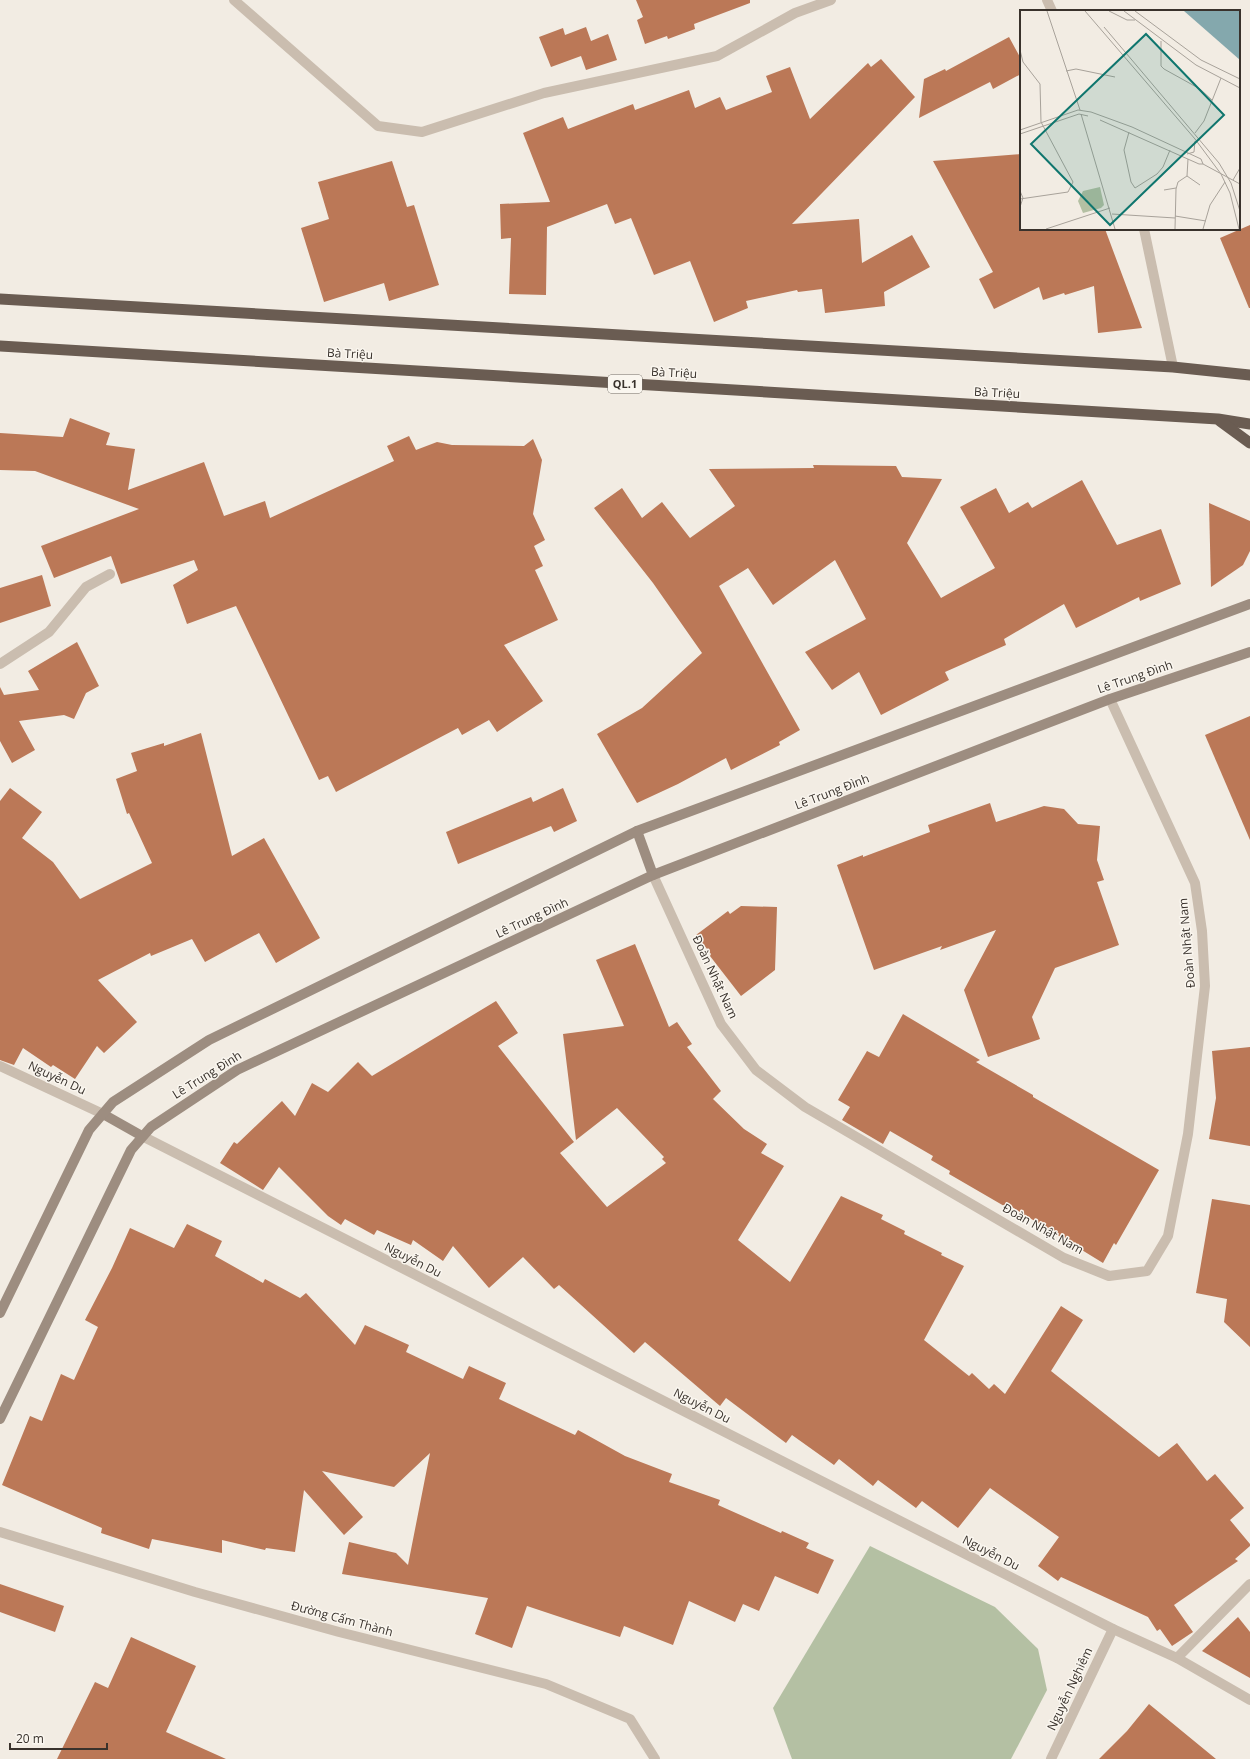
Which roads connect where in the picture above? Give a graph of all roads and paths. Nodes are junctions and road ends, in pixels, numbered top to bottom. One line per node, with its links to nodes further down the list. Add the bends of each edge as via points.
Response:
1 (234, 0): 2 (street, via 378,126 422,132 544,93 717,56 796,13)
2 (831, 0)
3 (1047, 0): 4 (street)
4 (1052, 10)
5 (1144, 230): 8 (street)
6 (0, 299): 8 (highway)
7 (0, 346): 10 (highway, Bà Triệu / QL.1)
8 (1173, 367): 9 (highway)
9 (1250, 375)
10 (1218, 419): 11 (highway, Bà Triệu / QL.1); 12 (highway)
11 (1250, 424)
12 (1250, 443)
13 (110, 574): 16 (street, via 86,587 49,632)
14 (1250, 604): 18 (main road)
15 (1250, 652): 17 (main road, Lê Trung Đình)
16 (0, 664)
17 (1110, 699): 19 (main road, Lê Trung Đình); 19 (street, Đoàn Nhật Nam, via 1195,883 1202,931 1205,986 1187,1141 1168,1236 1146,1271 1109,1276 1064,1258 805,1107 756,1070 721,1024)
18 (637, 831): 19 (main road); 21 (main road, via 208,1040 113,1102)
19 (653, 875): 22 (main road, Lê Trung Đình, via 237,1070 150,1127)
20 (0, 1066): 21 (street, Nguyễn Du)
21 (103, 1114): 22 (main road); 23 (main road, via 89,1130)
22 (142, 1136): 24 (main road, Lê Trung Đình, via 131,1150); 27 (street, Nguyễn Du)
23 (0, 1313)
24 (0, 1419)
25 (0, 1532): 30 (street, Đường Cẩm Thành, via 195,1592 331,1630 546,1684 630,1719)
26 (1250, 1584): 28 (street)
27 (1112, 1629): 28 (street, Nguyễn Du); 31 (street, Nguyễn Nghiêm)
28 (1177, 1658): 29 (street, Nguyễn Du)
29 (1250, 1700)
30 (655, 1759)
31 (1051, 1759)

